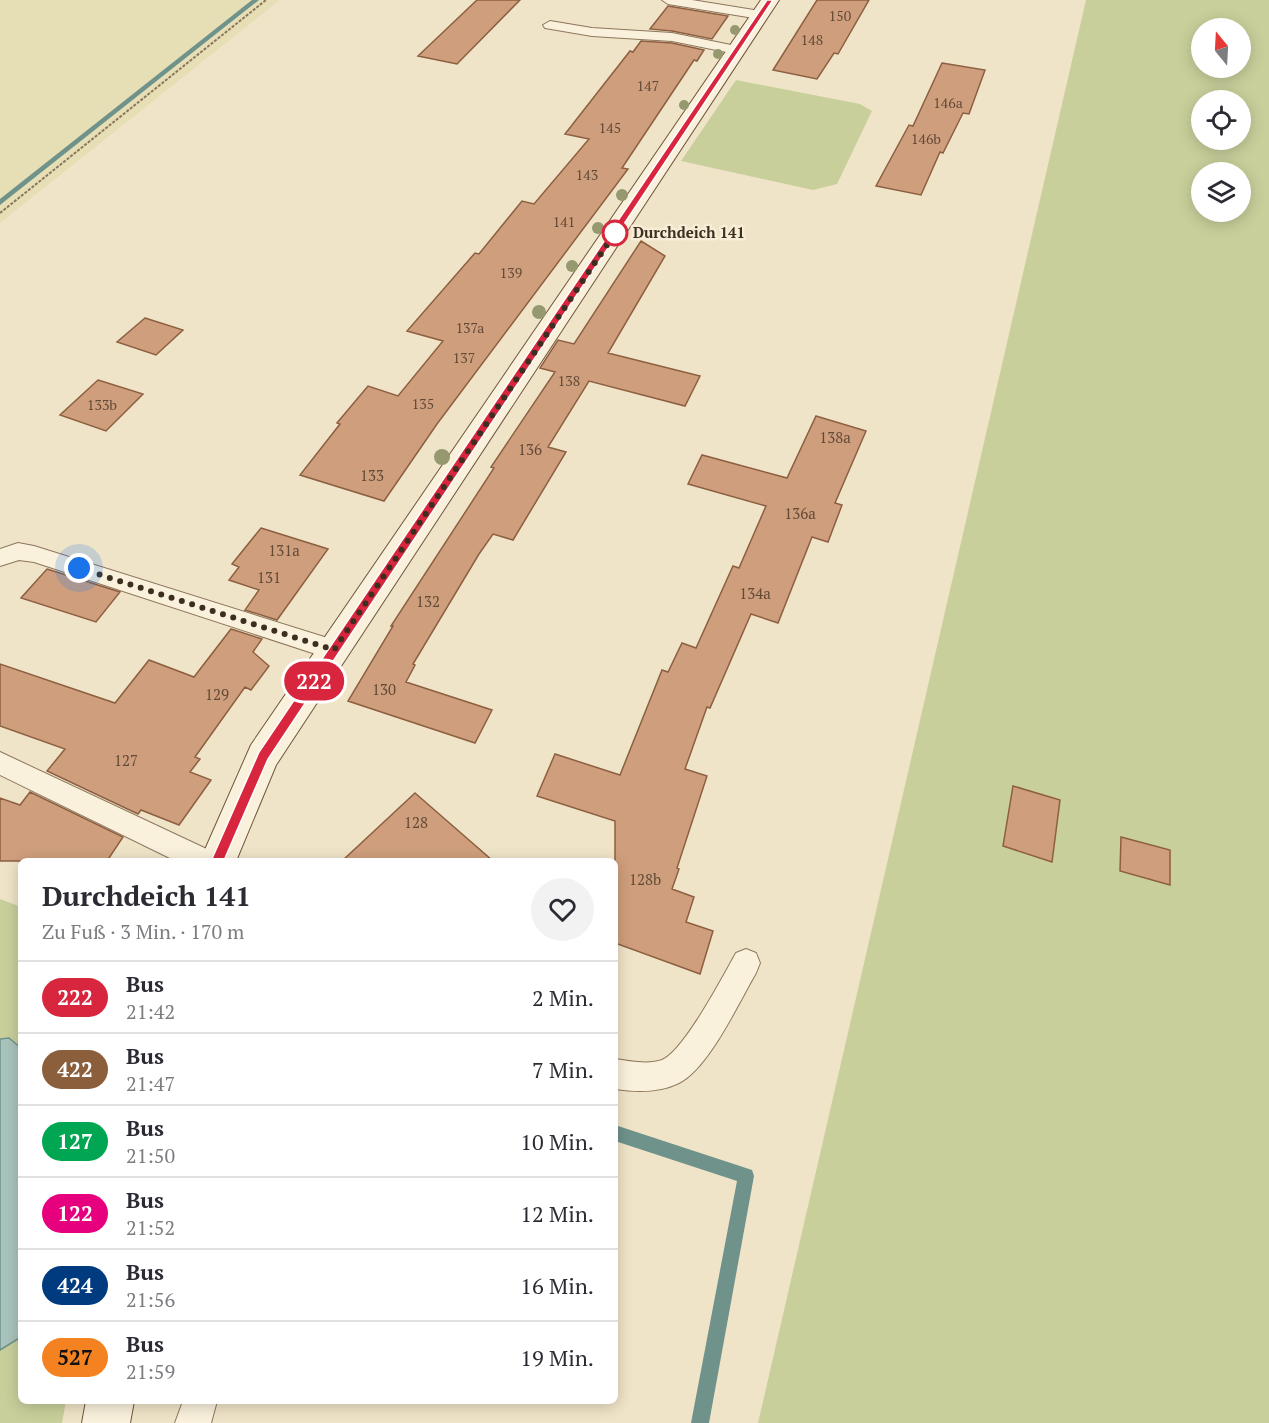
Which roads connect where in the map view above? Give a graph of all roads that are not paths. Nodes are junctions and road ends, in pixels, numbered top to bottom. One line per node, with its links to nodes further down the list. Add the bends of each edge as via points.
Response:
1 (668, 0): 2 (lane)
2 (765, 8): 4 (street)
3 (550, 25): 4 (lane, via 592,32 636,33)
4 (736, 50): 6 (street)
5 (0, 558): 6 (lane, via 18,551 34,554)
6 (334, 650): 9 (street, via 263,756)
7 (0, 763): 8 (lane)
8 (198, 858)
9 (219, 858)
10 (746, 963): 11 (lane, via 688,1057 669,1072 633,1077)
11 (618, 1074)
12 (109, 1404): 14 (street)
13 (199, 1404): 15 (lane)
14 (106, 1423)
15 (193, 1423)

